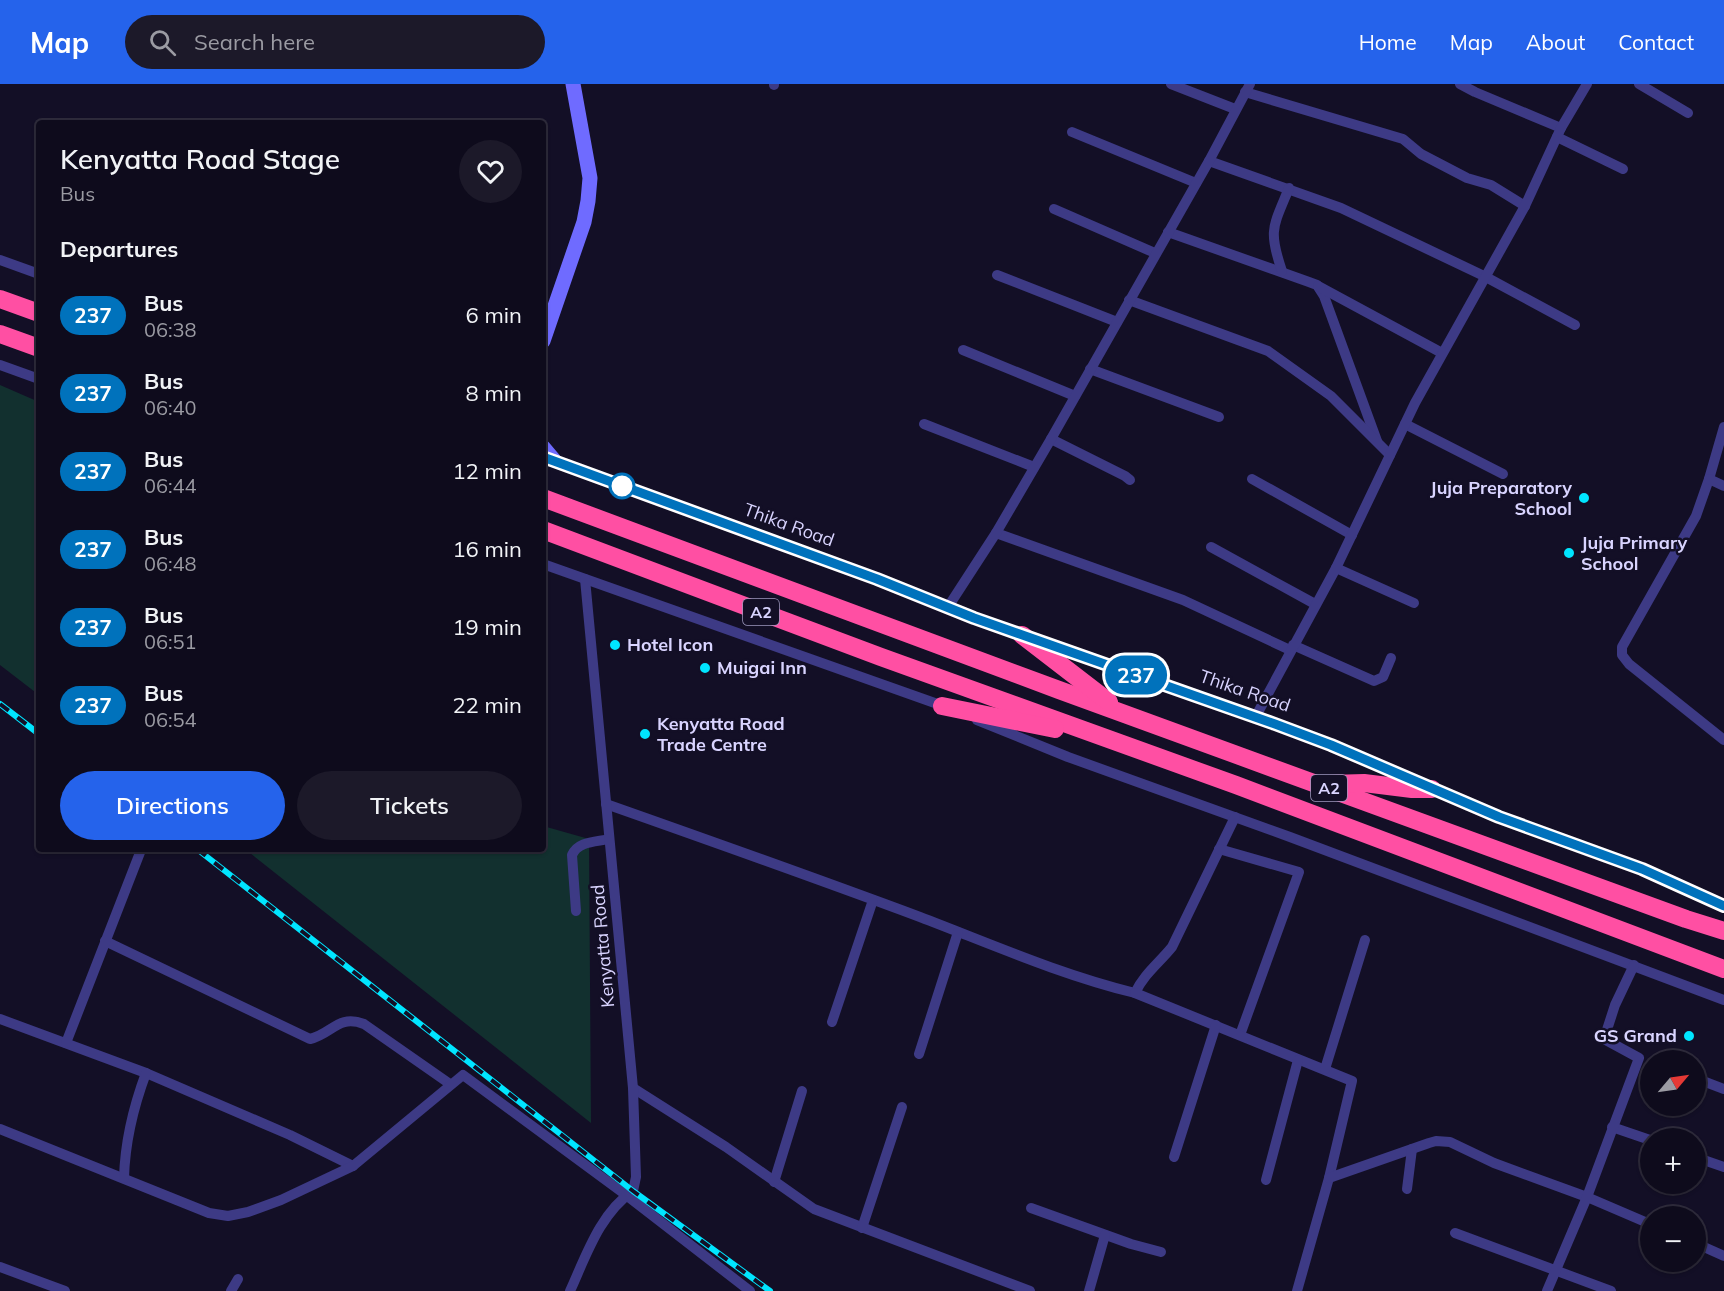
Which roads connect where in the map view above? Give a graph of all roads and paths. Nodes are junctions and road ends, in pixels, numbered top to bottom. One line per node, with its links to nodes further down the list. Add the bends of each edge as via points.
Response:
1 (573, 84): 30 (main road, via 590,178 588,201)
2 (1171, 84): 7 (street)
3 (1460, 84): 10 (street)
4 (1587, 84): 10 (street)
5 (1639, 84): 8 (street)
6 (1247, 88): 7 (street); 15 (street, via 1403,139 1421,154 1467,178 1491,185)
7 (1234, 109): 11 (street)
8 (1688, 113)
9 (1072, 132): 13 (street)
10 (1559, 133): 12 (street); 15 (street)
11 (1209, 161): 13 (street); 14 (street)
12 (1623, 169)
13 (1196, 183): 17 (street)
14 (1289, 188): 20 (street, via 1274,225 1275,250); 23 (street, via 1359,216)
15 (1525, 206): 23 (street)
16 (1054, 209): 18 (street)
17 (1168, 232): 18 (street); 20 (street)
18 (1155, 253): 26 (street)
19 (0, 260): 21 (street)
20 (1282, 271): 24 (street)
21 (36, 272)
22 (997, 275): 28 (street)
23 (1484, 276): 29 (street); 34 (street)
24 (1317, 285): 34 (street); 44 (street)
25 (0, 299): 27 (highway)
26 (1129, 300): 28 (street); 44 (street, via 1268,351 1331,396)
27 (36, 312)
28 (1117, 322): 36 (street)
29 (1575, 325)
30 (546, 332)
31 (0, 334): 32 (highway)
32 (36, 347)
33 (963, 350): 38 (street)
34 (1442, 353): 41 (street)
35 (0, 365): 37 (street)
36 (1090, 369): 38 (street); 39 (street)
37 (36, 378)
38 (1075, 396): 43 (street)
39 (1219, 417)
40 (924, 424): 47 (street)
41 (1405, 424): 45 (street); 48 (street)
42 (1724, 427): 50 (street)
43 (1051, 439): 47 (street); 51 (street)
44 (1377, 441): 45 (street)
45 (1390, 455): 56 (street)
46 (548, 458): 63 (street, Thika Road)
47 (1034, 467): 55 (street)
48 (1503, 474)
49 (1252, 479): 56 (street)
50 (1709, 479): 52 (street); 71 (street, via 1696,516 1622,647 1622,655)
51 (1130, 480)
52 (1724, 486)
53 (546, 499): 68 (highway, A2)
54 (546, 531): 70 (highway, A2)
55 (996, 533): 63 (street); 65 (street, via 1183,600)
56 (1352, 535): 59 (street)
57 (1212, 547): 62 (street)
58 (546, 565): 60 (street)
59 (1336, 568): 61 (street); 62 (street)
60 (585, 579): 67 (street); 74 (street, Kenyatta Road)
61 (1414, 603)
62 (1315, 604): 65 (street)
63 (948, 607): 64 (street, Thika Road)
64 (1022, 635): 68 (highway); 69 (street, Thika Road)
65 (1292, 647): 66 (street, via 1374,681 1383,677); 69 (street)
66 (1391, 657)
67 (942, 706): 70 (highway); 75 (street, via 1068,757)
68 (1122, 713): 72 (highway, A2)
69 (1256, 717): 73 (street, Thika Road)
70 (1104, 738): 87 (highway, A2)
71 (1724, 740)
72 (1318, 784): 73 (highway, via 1364,783); 82 (highway, A2)
73 (1432, 789): 80 (street, Thika Road, via 1642,869)
74 (606, 804): 76 (street, Kenyatta Road); 79 (street)
75 (1235, 817): 77 (street); 86 (street)
76 (609, 839): 81 (street, via 574,848); 102 (street, Kenyatta Road)
77 (1219, 849): 88 (street, via 1172,947 1146,973); 93 (street, via 1299,872)
78 (140, 852): 85 (street)
79 (873, 900): 83 (street); 91 (street)
80 (1724, 906)
81 (576, 911)
82 (1724, 931)
83 (958, 932): 88 (street); 95 (street)
84 (1365, 940): 98 (street)
85 (105, 941): 94 (street); 101 (street, via 310,1039 345,1021 364,1024)
86 (1634, 965): 89 (street); 96 (street, via 1604,1039)
87 (1724, 969)
88 (1135, 993): 92 (street)
89 (1724, 1000)
90 (0, 1019): 94 (street)
91 (832, 1022)
92 (1216, 1025): 93 (street); 110 (street)
93 (1240, 1035): 97 (street)
94 (66, 1043): 99 (street)
95 (919, 1054)
96 (1639, 1058): 106 (street)
97 (1298, 1060): 98 (street); 116 (street)
98 (1325, 1069): 115 (street, via 1352,1081)
99 (146, 1073): 112 (street); 114 (street, via 129,1123)
100 (1706, 1082): 103 (street)
101 (450, 1084): 112 (street); 119 (street, via 463,1075)
102 (633, 1088): 117 (street); 119 (street, Kenyatta Road, via 636,1177 633,1191)
103 (1724, 1089)
104 (802, 1091): 117 (street)
105 (903, 1107): 123 (street)
106 (1612, 1127): 108 (street); 120 (street)
107 (0, 1129): 114 (street)
108 (1640, 1137)
109 (1412, 1149): 115 (street); 118 (street); 120 (street, via 1436,1141 1450,1142 1494,1163)
110 (1174, 1157)
111 (1706, 1161): 113 (street)
112 (353, 1166): 114 (street, via 281,1200 228,1216 209,1213)
113 (1724, 1167)
114 (124, 1178)
115 (1329, 1178): 138 (street)
116 (1266, 1180)
117 (774, 1182): 123 (street, via 814,1209)
118 (1407, 1189)
119 (626, 1195): 134 (street, Kenyatta Road, via 601,1226); 135 (street)
120 (1587, 1197): 122 (street); 130 (street)
121 (1031, 1208): 125 (street)
122 (1640, 1220)
123 (862, 1228): 136 (street)
124 (1455, 1233): 130 (street)
125 (1105, 1235): 127 (street); 137 (street)
126 (1706, 1248): 128 (street)
127 (1161, 1252)
128 (1724, 1256)
129 (1, 1269): 132 (street)
130 (1556, 1269): 139 (street); 140 (street)
131 (238, 1279): 133 (street)
132 (65, 1291)
133 (231, 1291)
134 (570, 1291)
135 (750, 1291)
136 (1030, 1291)
137 (1089, 1291)
138 (1297, 1291)
139 (1547, 1291)
140 (1611, 1291)

